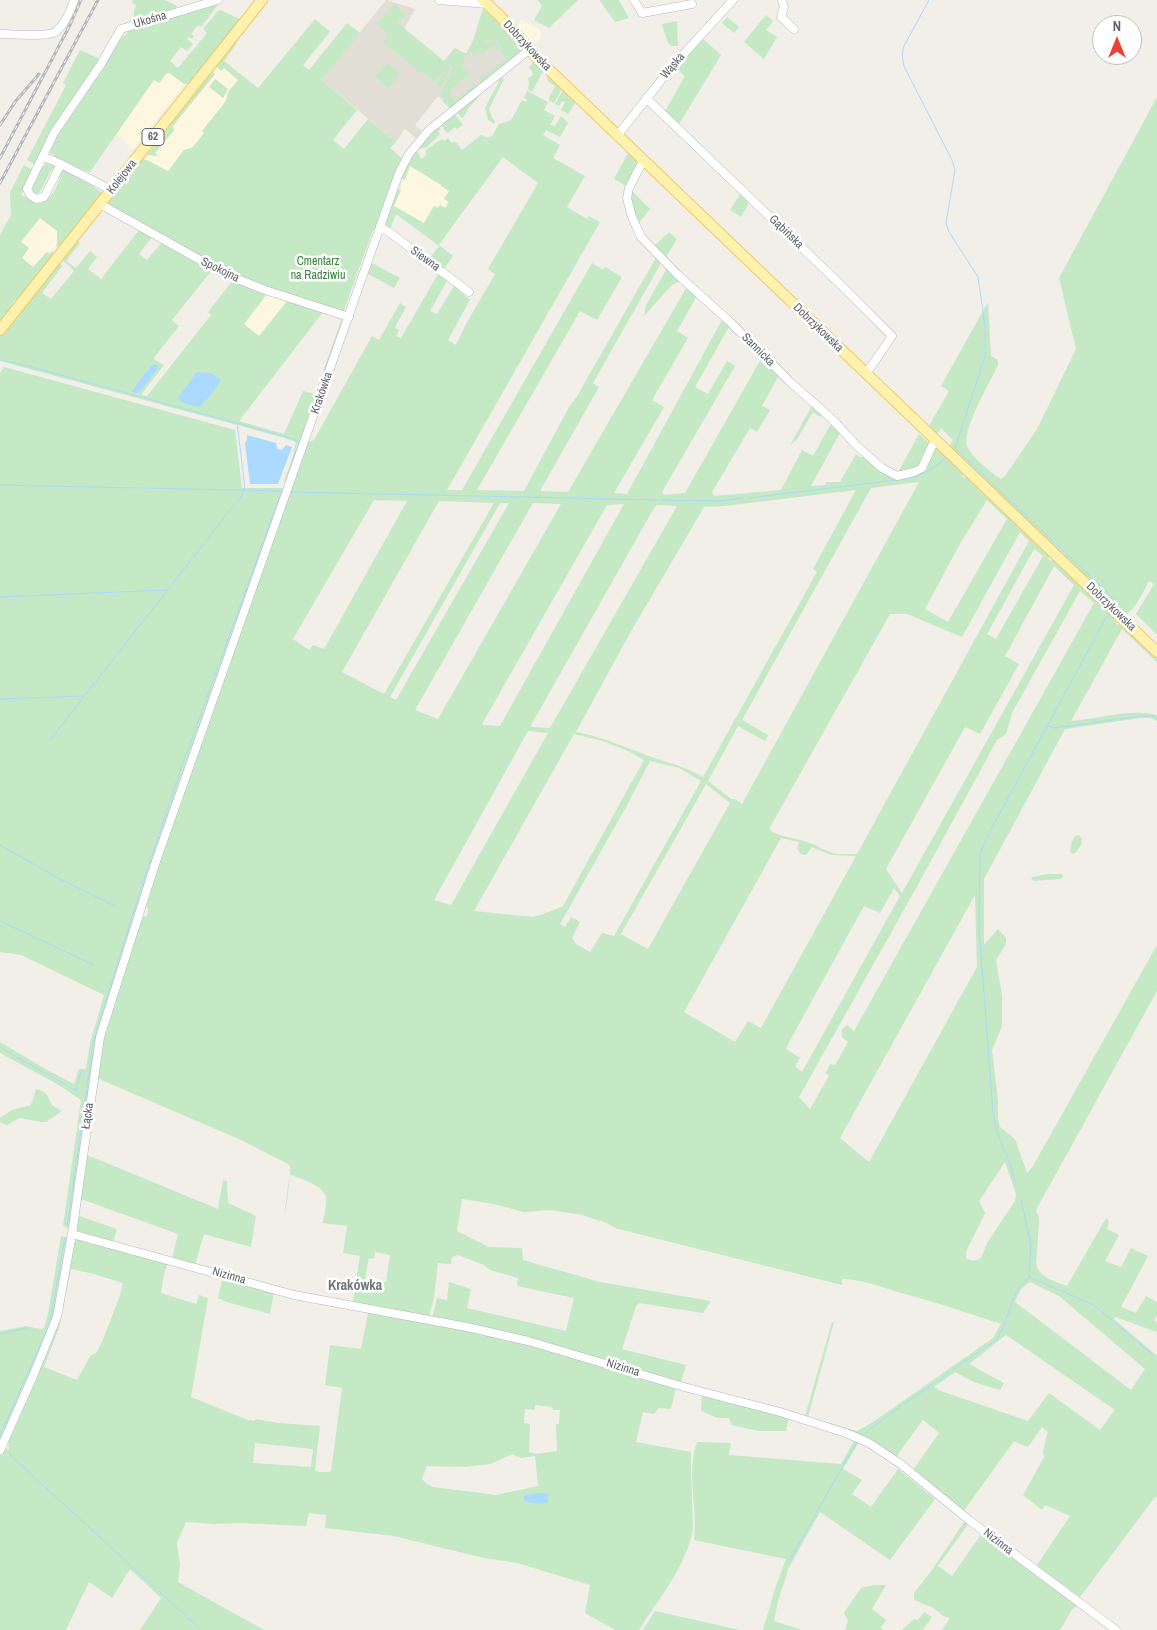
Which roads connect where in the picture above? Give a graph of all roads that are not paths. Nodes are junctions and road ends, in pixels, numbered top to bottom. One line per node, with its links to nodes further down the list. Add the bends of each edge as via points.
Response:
1 (74, 0): 12 (street, via 60,28 53,33)
2 (218, 0): 16 (street, Ukośna, via 121,29 54,133)
3 (262, 0): 19 (main road, Kolejowa / 62)
4 (439, 0): 8 (street)
5 (634, 0): 10 (street, via 642,13)
6 (733, 0): 14 (street, Wąska)
7 (782, 0): 11 (street, via 781,17)
8 (470, 2): 9 (street)
9 (485, 2): 13 (main road, Dobrzykowska)
10 (692, 4)
11 (794, 29)
12 (0, 34)
13 (529, 50): 15 (main road, Dobrzykowska); 21 (street, Krakówka, via 420,140 401,169)
14 (646, 98): 15 (street, Wąska); 25 (street, Gąbińska, via 892,336)
15 (617, 136): 17 (main road, Dobrzykowska)
16 (44, 157): 18 (street); 18 (street, Ukośna, via 28,189 36,199 46,195)
17 (643, 161): 25 (main road, Dobrzykowska); 26 (street, Sannicka, via 627,198 641,237 795,387 889,473 897,476 922,468)
18 (61, 164): 19 (street)
19 (111, 190): 20 (main road, Kolejowa / 62)
20 (100, 204): 23 (street, Spokojna, via 224,274); 24 (main road, Kolejowa / 62)
21 (380, 228): 22 (street, Siewna); 23 (street, Krakówka)
22 (470, 292)
23 (349, 317): 28 (street, Krakówka)
24 (0, 330)
25 (866, 374): 26 (main road, Dobrzykowska)
26 (937, 441): 27 (main road, Dobrzykowska)
27 (1157, 652)
28 (184, 782): 29 (street, Łącka, via 99,1043)
29 (72, 1234): 30 (street, Łącka, via 55,1323); 31 (street, Nizinna, via 294,1295 528,1341 846,1433 902,1465)
30 (0, 1450)
31 (1116, 1630)

